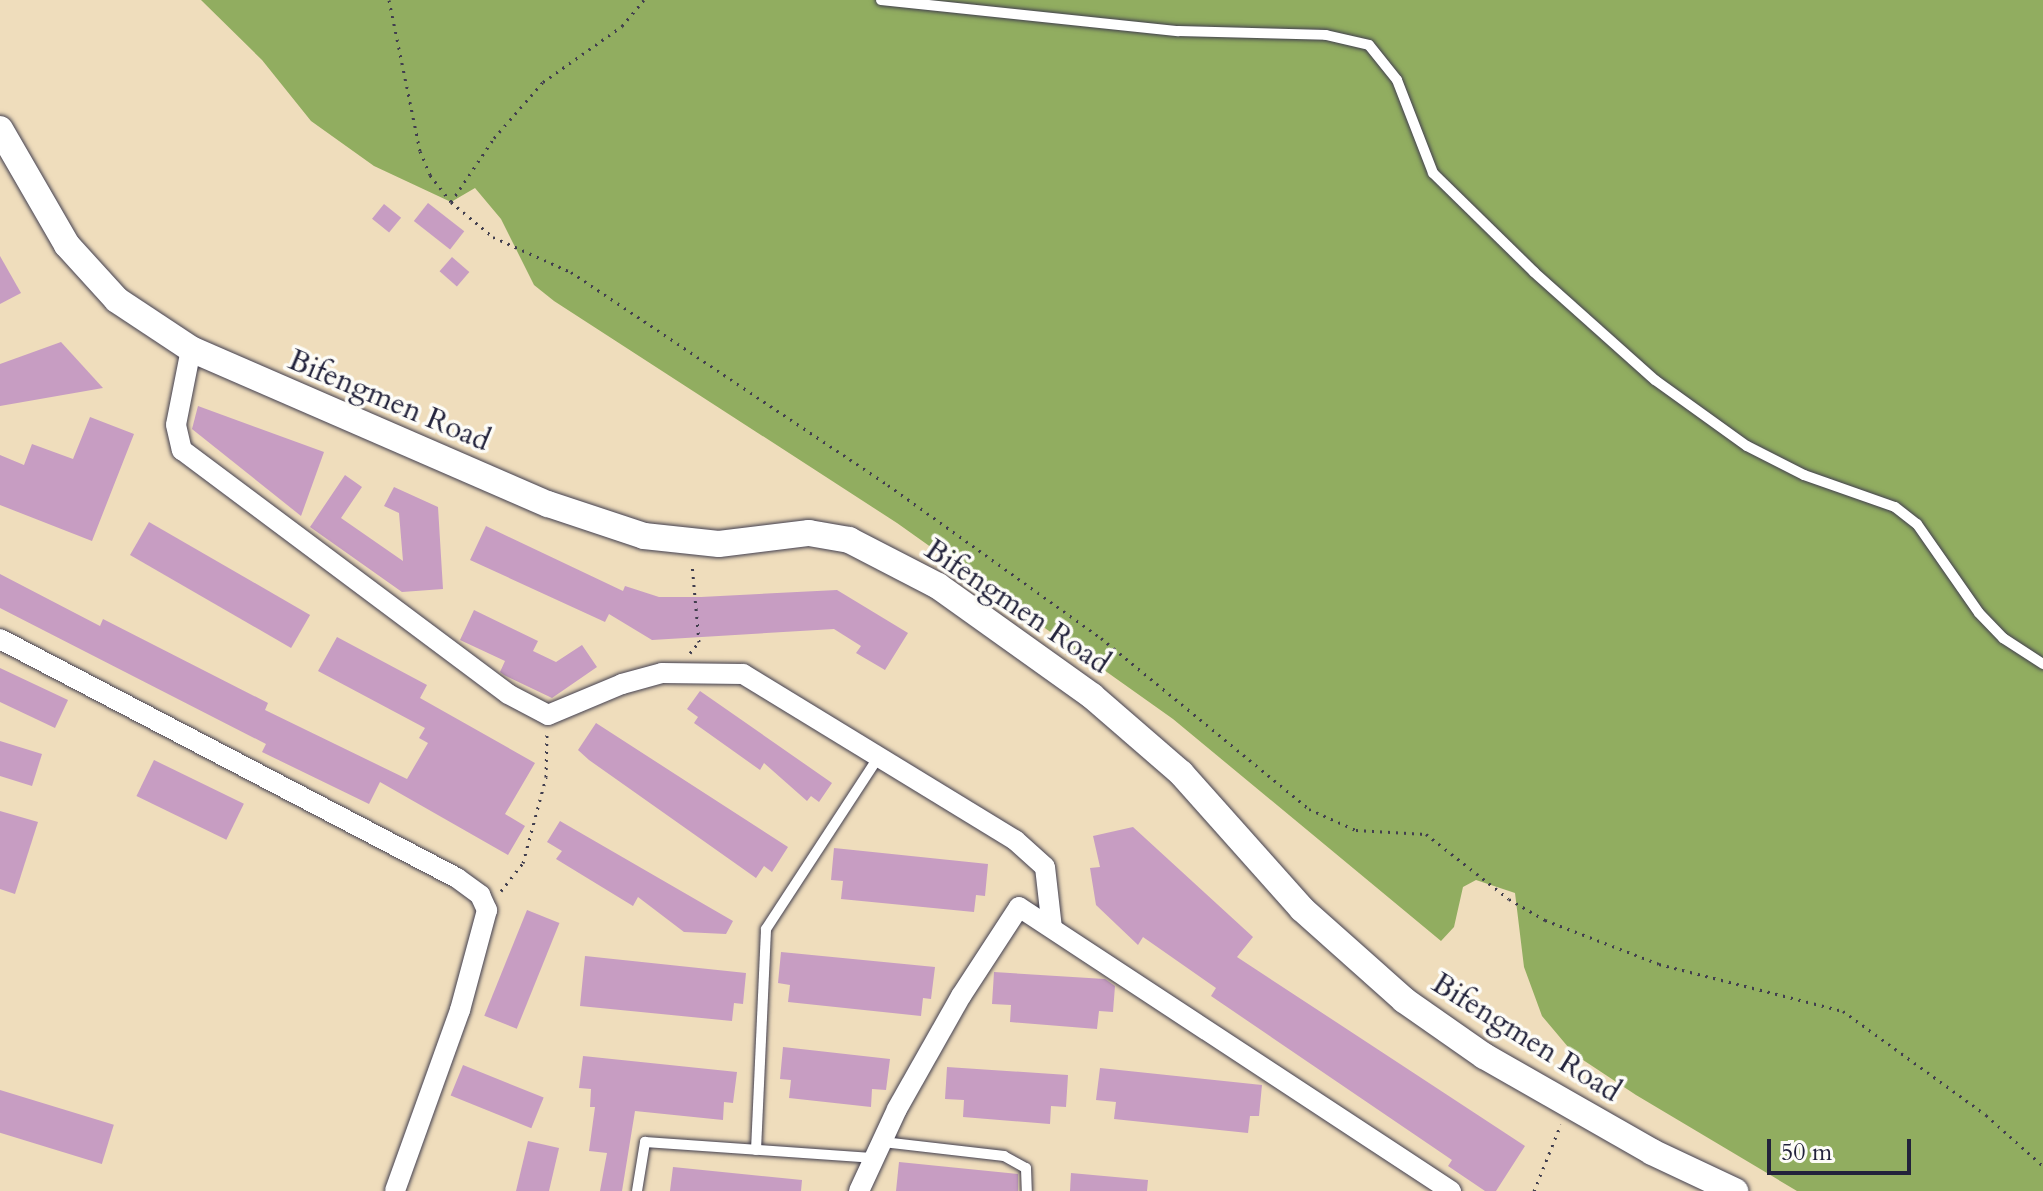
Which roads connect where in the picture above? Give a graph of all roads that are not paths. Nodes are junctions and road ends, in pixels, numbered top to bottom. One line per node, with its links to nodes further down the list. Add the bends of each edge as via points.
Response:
1 (881, 0): 5 (lane, via 1178,31 1326,35 1369,45 1397,80 1433,173 1534,272 1655,380 1747,446 1804,475 1895,507 1917,524 1979,613 2003,638)
2 (0, 129): 3 (street, Bifengmen Road, via 67,245 117,300)
3 (191, 349): 6 (street, via 176,425 182,450 508,694 548,715 662,673 743,674); 15 (street, Bifengmen Road, via 548,504 644,536 719,544 809,533 849,540 938,586 1092,696 1181,773 1302,909 1404,1000 1484,1056)
4 (0, 639): 10 (street, via 457,878 480,895 487,910 460,1010)
5 (2043, 664)
6 (879, 756): 7 (street, via 1015,840 1045,867); 8 (lane, via 766,929)
7 (1052, 928): 9 (street, via 1019,907 961,996); 14 (street)
8 (756, 1150): 9 (lane); 11 (lane, via 645,1142)
9 (879, 1150): 12 (street); 13 (lane, via 1004,1156 1026,1168)
10 (395, 1191)
11 (637, 1191)
12 (859, 1191)
13 (1027, 1191)
14 (1451, 1191)
15 (1735, 1191)

